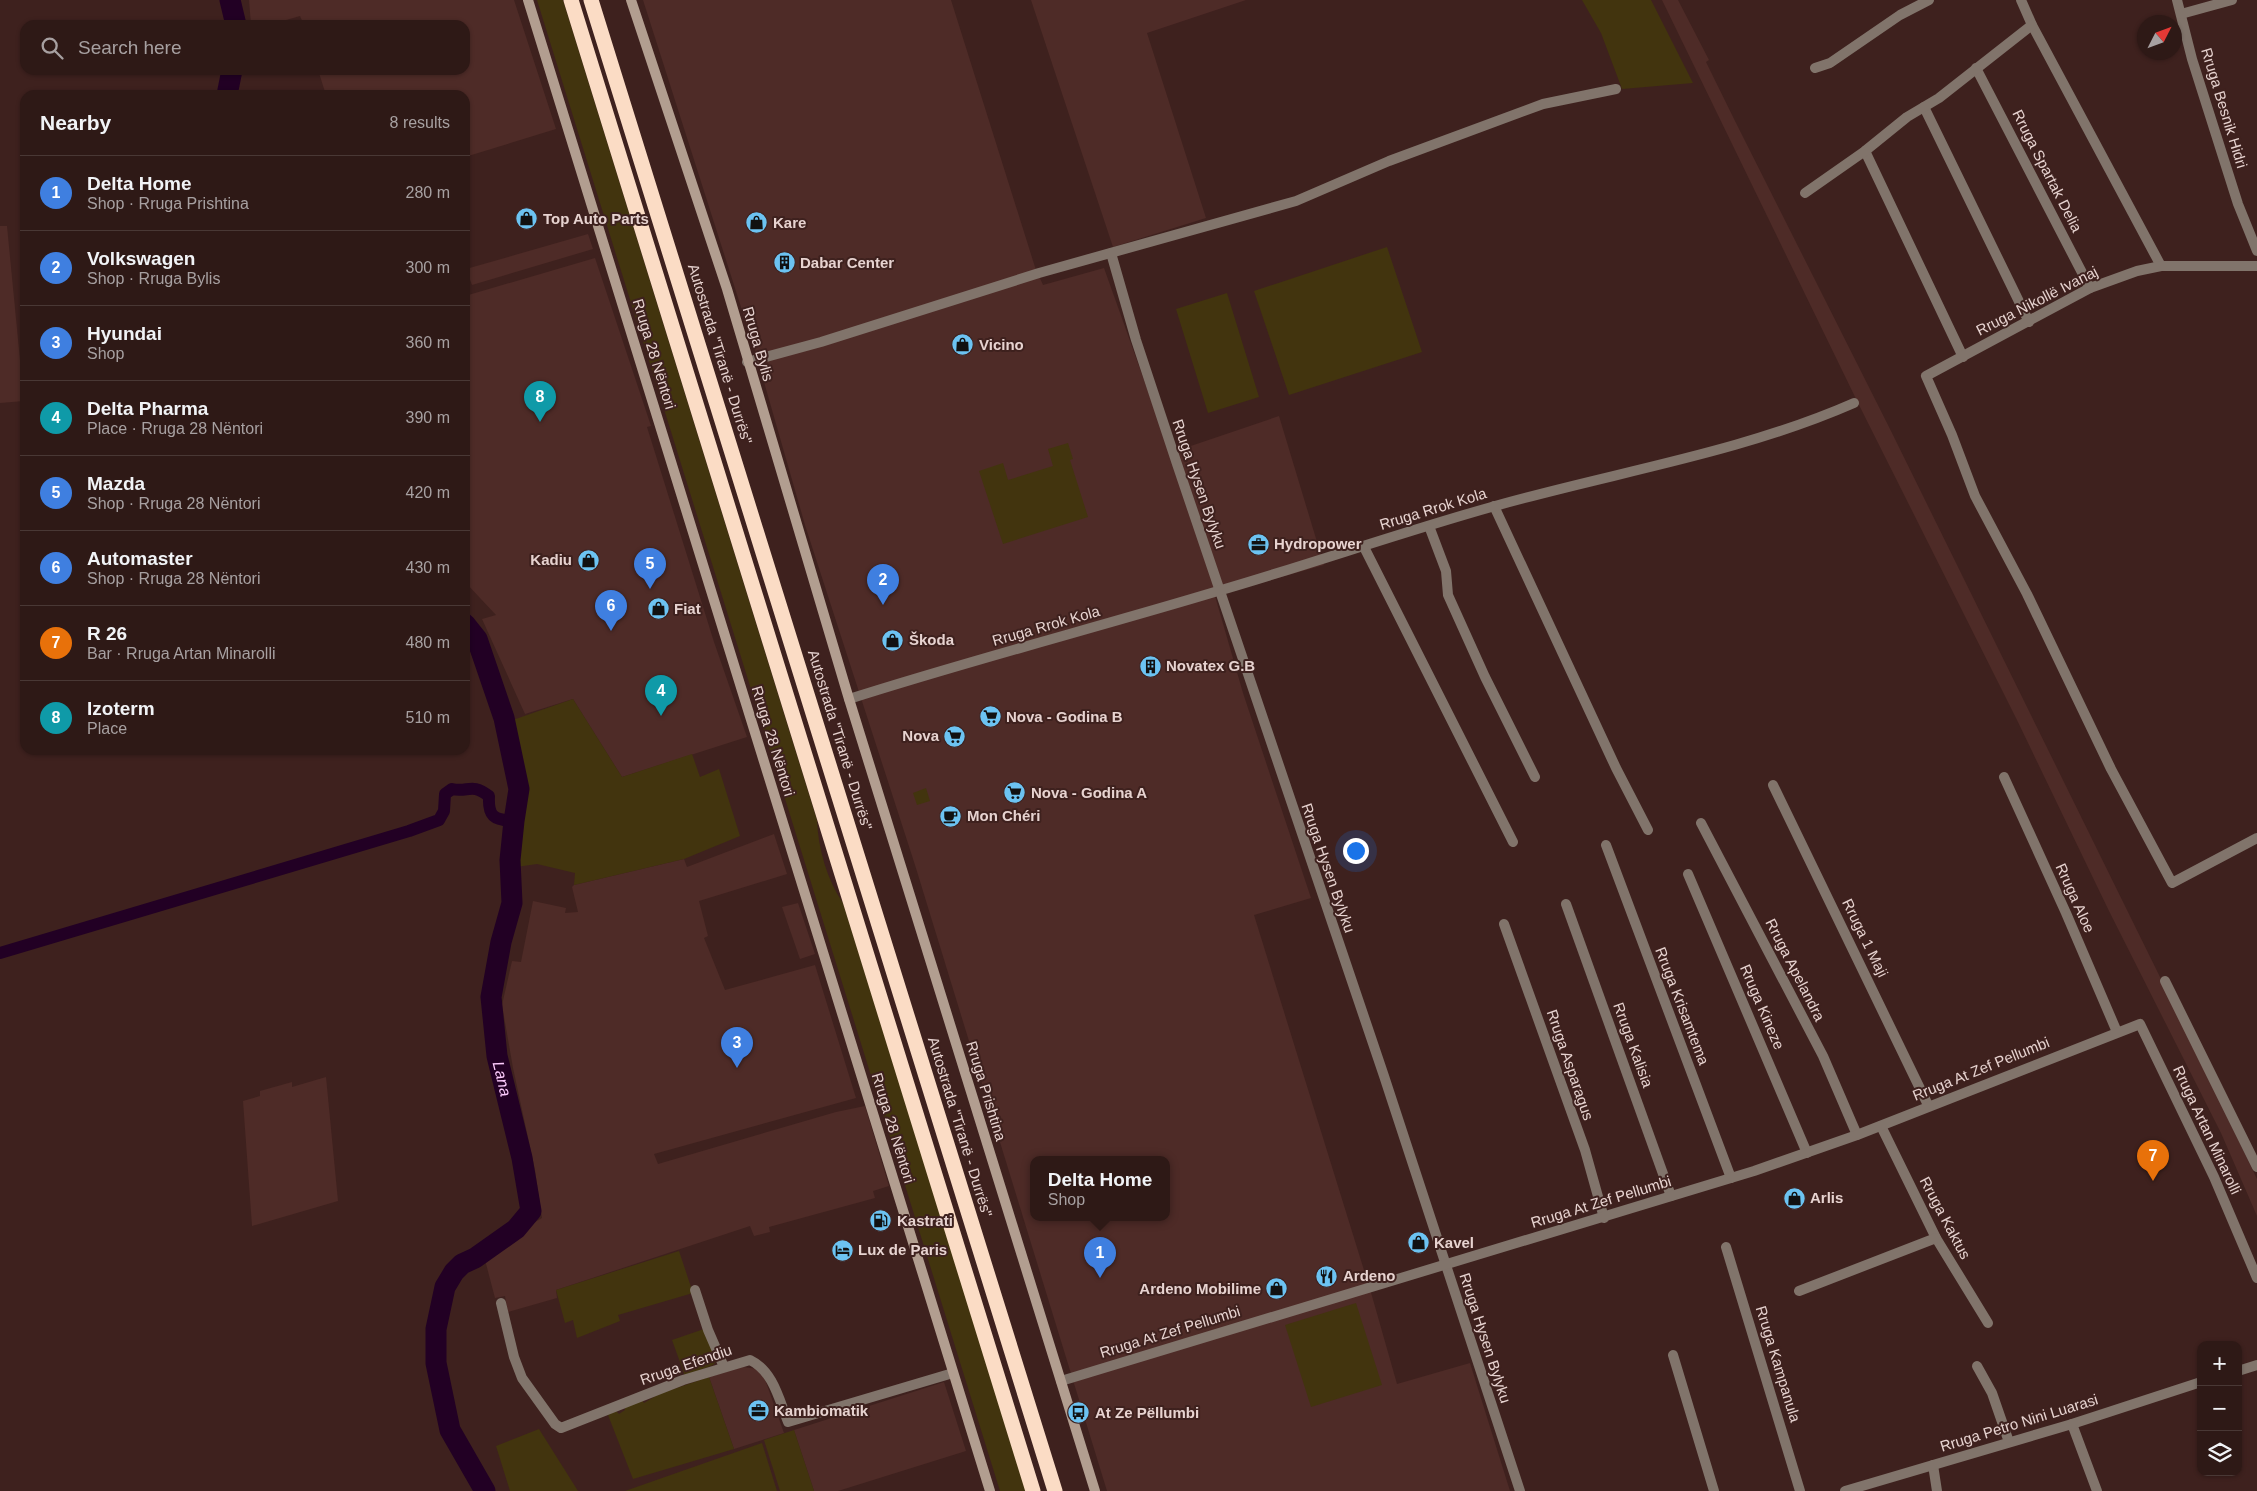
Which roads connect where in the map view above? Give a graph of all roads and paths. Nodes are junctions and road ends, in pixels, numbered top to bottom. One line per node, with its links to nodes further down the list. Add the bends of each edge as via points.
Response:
1 (528, 0): 66 (main road, Rruga 28 Nëntori)
2 (571, 0): 74 (highway)
3 (591, 0): 75 (highway, Autostrada "Tiranë - Durrës")
4 (631, 0): 24 (main road, Rruga Bylis, via 724,280)
5 (1929, 0): 11 (street, via 1900,15 1830,63)
6 (2021, 0): 10 (street)
7 (2177, 0): 9 (street, Rruga Besnik Hidri)
8 (2232, 0): 9 (street)
9 (2181, 14): 17 (street, Rruga Besnik Hidri, via 2238,204)
10 (2032, 25): 12 (street); 19 (street)
11 (1815, 68)
12 (1976, 68): 14 (street); 21 (street, Rruga Spartak Delia)
13 (1616, 88): 18 (street, via 1543,104 1389,161 1296,201)
14 (1924, 106): 15 (street); 22 (street)
15 (1865, 151): 16 (street); 23 (street)
16 (1805, 193)
17 (2257, 251)
18 (1111, 253): 24 (street); 29 (street, Rruga Hysen Bylyku, via 1145,368)
19 (2161, 266): 20 (street, Rruga Nikollë Ivanaj); 21 (street, Rruga Nikollë Ivanaj)
20 (2257, 266)
21 (2090, 288): 22 (street, Rruga Nikollë Ivanaj)
22 (2030, 322): 23 (street, Rruga Nikollë Ivanaj)
23 (1963, 357): 36 (street, Rruga Nikollë Ivanaj, via 1926,376 1974,496 2027,594 2111,769 2172,884)
24 (747, 362): 30 (main road, Rruga Bylis)
25 (1854, 403): 26 (street, Rruga Rrok Kola, via 1814,421 1694,457)
26 (1494, 506): 27 (street, Rruga Rrok Kola); 35 (street)
27 (1429, 526): 28 (street, Rruga Rrok Kola); 31 (street, via 1446,571 1448,594)
28 (1364, 546): 29 (street, Rruga Rrok Kola); 37 (street)
29 (1220, 591): 30 (street, Rruga Rrok Kola); 55 (street, Rruga Hysen Bylyku)
30 (849, 699): 67 (main road, Rruga Prishtina)
31 (1535, 777)
32 (2004, 778): 44 (street, Rruga Aloe)
33 (1773, 785): 45 (street, Rruga 1 Maji)
34 (1700, 823): 47 (street, Rruga Apelandra, via 1823,1056)
35 (1648, 830)
36 (2257, 838)
37 (1513, 842)
38 (1606, 845): 50 (street, Rruga Krisamtema)
39 (1688, 874): 48 (street, Rruga Kineze)
40 (1566, 904): 51 (street, Rruga Kalisia)
41 (1504, 924): 52 (street, Rruga Asparagus, via 1585,1150)
42 (2165, 981): 49 (street)
43 (2140, 1024): 44 (street, Rruga At Zef Pellumbi); 56 (street, Rruga Artan Minarolli, via 2214,1177)
44 (2117, 1032): 45 (street, Rruga At Zef Pellumbi)
45 (1928, 1105): 46 (street, Rruga At Zef Pellumbi)
46 (1881, 1126): 47 (street, Rruga At Zef Pellumbi); 53 (street, Rruga Kaktus)
47 (1857, 1135): 48 (street, Rruga At Zef Pellumbi)
48 (1807, 1153): 50 (street, Rruga At Zef Pellumbi)
49 (2257, 1167)
50 (1731, 1178): 51 (street, Rruga At Zef Pellumbi)
51 (1671, 1196): 52 (street, Rruga At Zef Pellumbi)
52 (1604, 1218): 55 (street, Rruga At Zef Pellumbi)
53 (1936, 1238): 58 (street); 60 (street, Rruga Kaktus)
54 (1726, 1247): 79 (street, Rruga Kampanula)
55 (1447, 1265): 67 (street, Rruga At Zef Pellumbi); 77 (street, Rruga Hysen Bylyku)
56 (2257, 1278)
57 (695, 1290): 64 (street)
58 (1799, 1291)
59 (501, 1303): 64 (street, Rruga Efendiu, via 522,1378 561,1428)
60 (1988, 1323)
61 (1673, 1355): 78 (street)
62 (2257, 1365): 65 (street)
63 (1977, 1366): 70 (street, via 1992,1393)
64 (724, 1367): 66 (street, Rruga Efendiu, via 750,1360 765,1369 788,1422)
65 (2242, 1370)
66 (953, 1373): 73 (main road, Rruga 28 Nëntori)
67 (1061, 1381): 76 (main road, Rruga Prishtina)
68 (2197, 1383): 69 (street, Rruga Petro Nini Luarasi)
69 (2072, 1424): 70 (street, Rruga Petro Nini Luarasi); 81 (street)
70 (2009, 1442): 71 (street, Rruga Petro Nini Luarasi)
71 (1933, 1465): 72 (street, Rruga Petro Nini Luarasi); 80 (street)
72 (1850, 1490)
73 (990, 1491)
74 (1033, 1491)
75 (1055, 1491)
76 (1094, 1491)
77 (1520, 1491)
78 (1714, 1491)
79 (1800, 1491)
80 (1937, 1491)
81 (2096, 1491)

